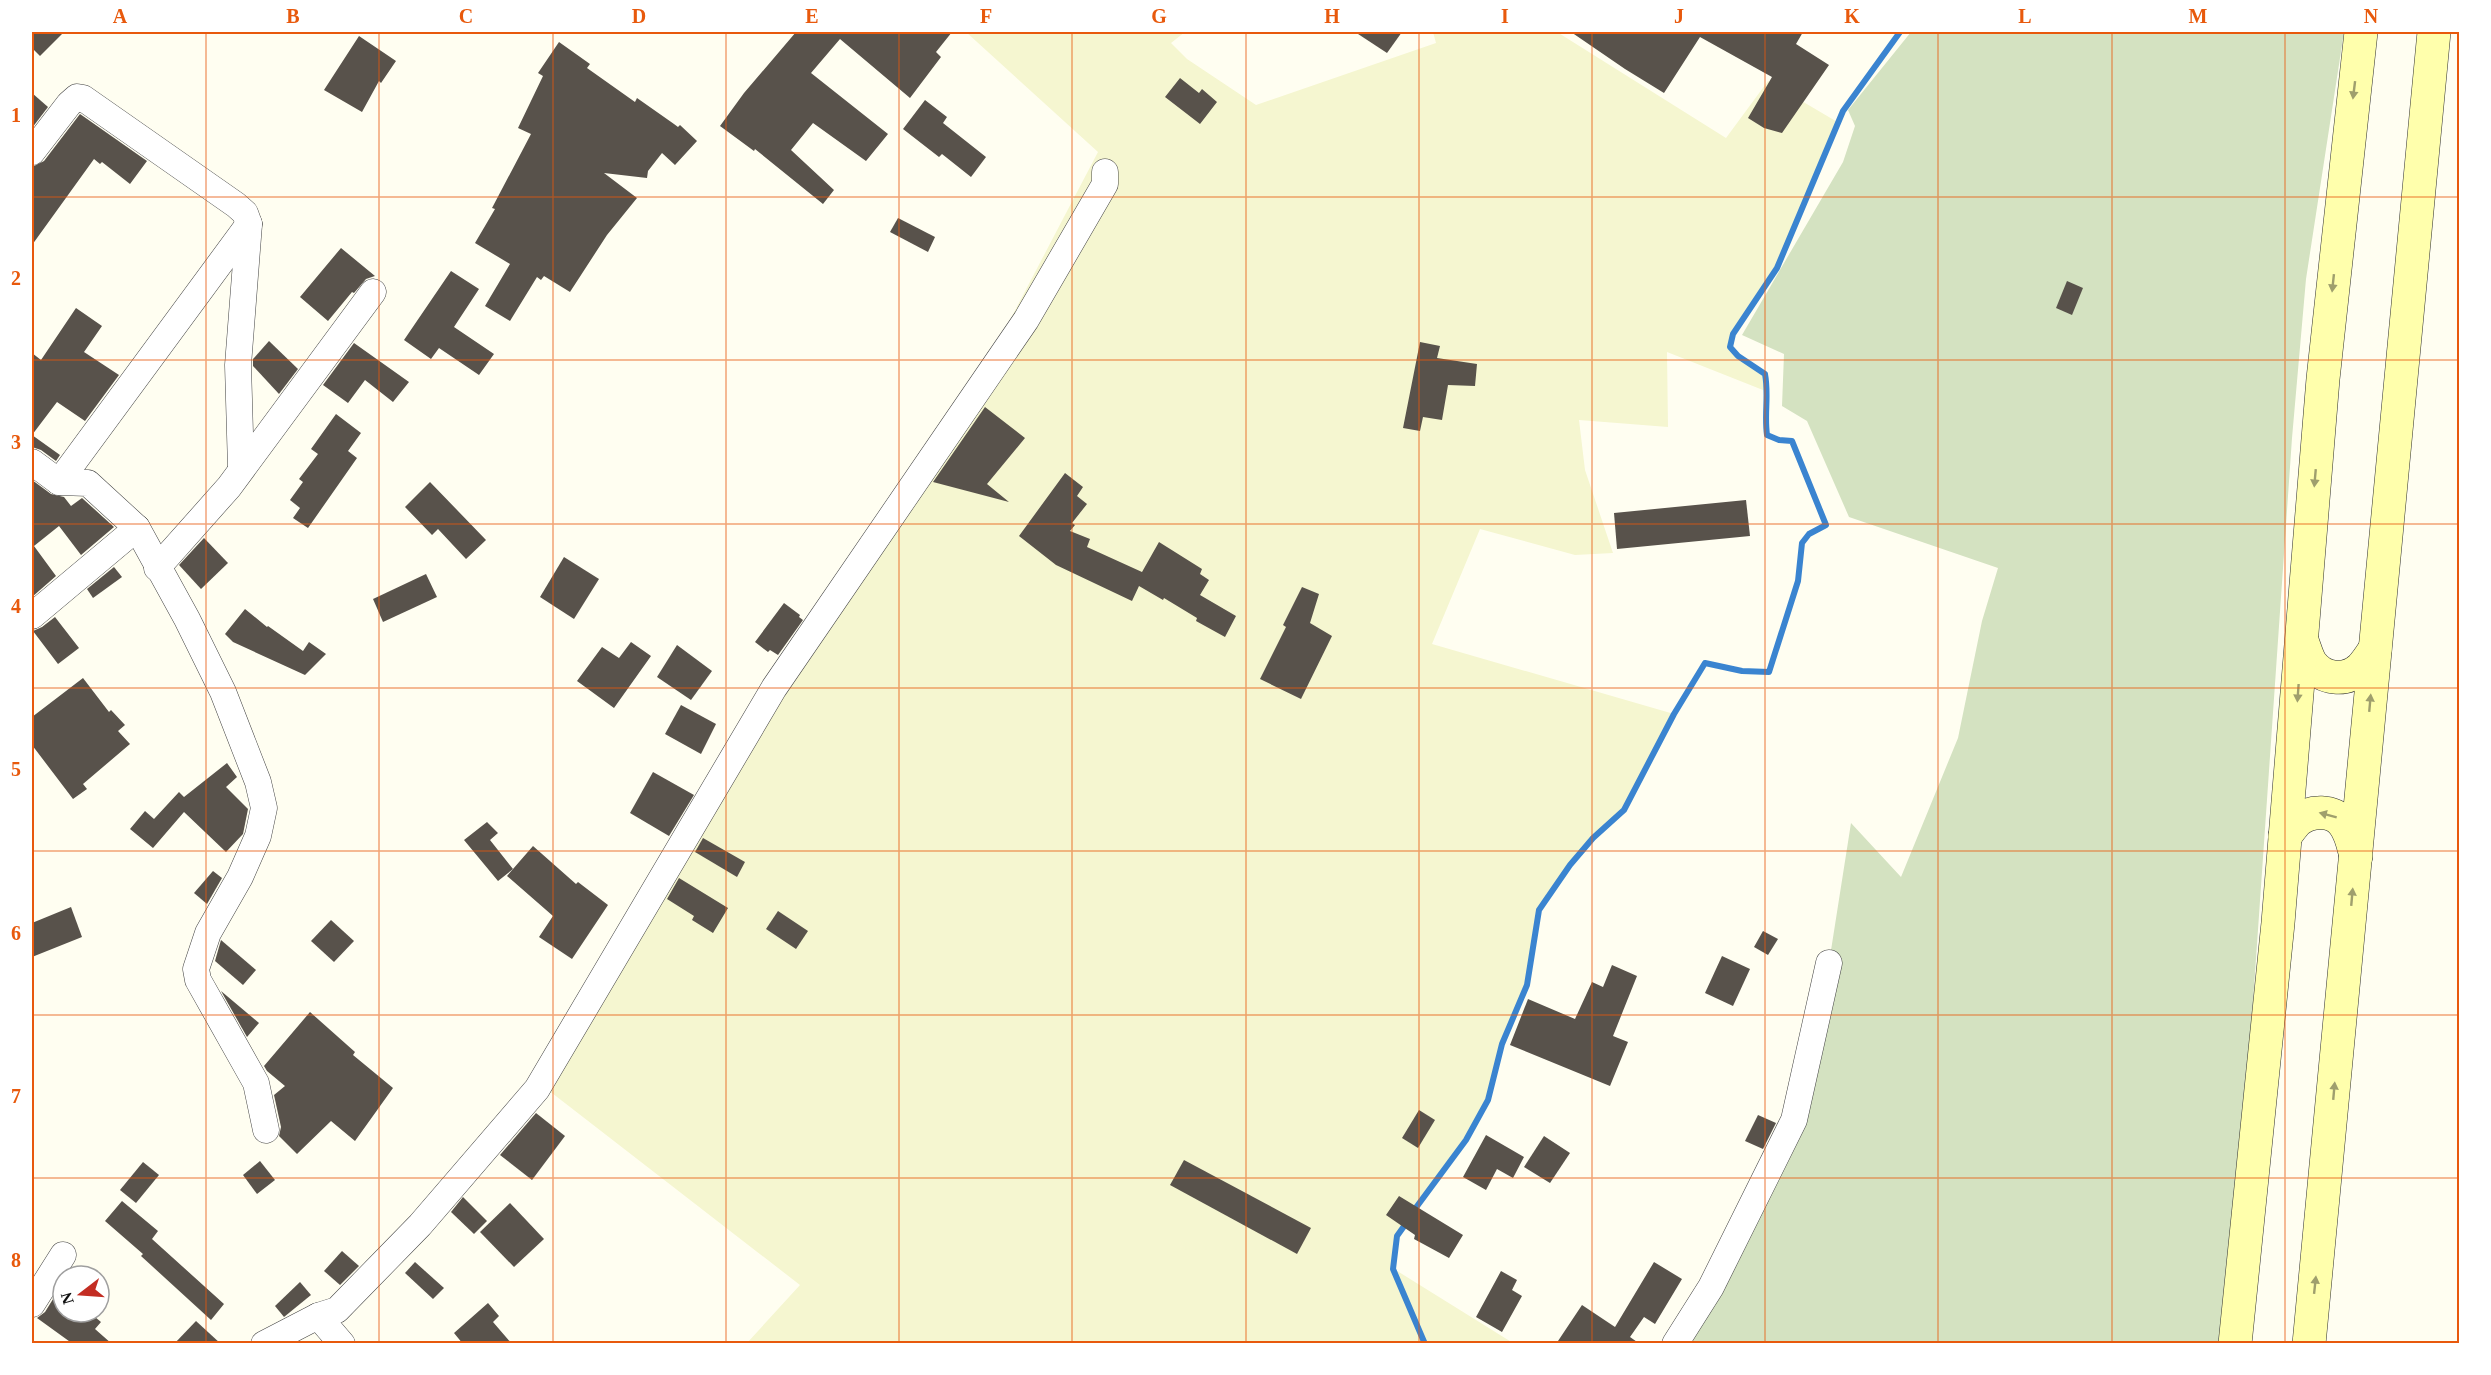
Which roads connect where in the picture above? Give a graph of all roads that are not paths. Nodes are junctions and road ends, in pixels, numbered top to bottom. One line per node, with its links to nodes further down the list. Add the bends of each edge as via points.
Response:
1 (2361, 32): 13 (street, one-way to 13, via 2325,367)
2 (2434, 32): 14 (street)
3 (32, 152): 5 (street, via 69,104 77,97 83,98 236,205)
4 (1105, 172): 21 (street, via 1105,184 1026,320 774,688 537,1089 420,1225 337,1310)
5 (249, 224): 8 (street, via 238,365); 9 (street)
6 (373, 292): 8 (street)
7 (32, 462): 9 (street)
8 (241, 468): 11 (street, via 229,487)
9 (59, 482): 10 (street, via 88,483)
10 (136, 528): 11 (street); 12 (street)
11 (157, 568): 18 (street, via 188,619 224,692 264,808 258,836 240,878 208,933 196,969 198,980 256,1083)
12 (32, 616)
13 (2302, 641): 14 (street, via 2310,662 2320,673 2334,678 2349,676); 15 (street, one-way to 15)
14 (2375, 649): 16 (street, one-way to 14)
15 (2285, 836): 16 (street, one-way to 15, via 2343,822 2331,813 2313,813 2298,820); 25 (street)
16 (2356, 856): 26 (street, one-way to 16)
17 (1829, 963): 24 (street, via 1794,1120 1711,1287)
18 (266, 1130)
19 (63, 1255): 20 (street)
20 (32, 1304)
21 (318, 1316): 22 (street); 23 (street)
22 (264, 1344)
23 (342, 1344)
24 (1675, 1344)
25 (2235, 1344)
26 (2309, 1344)

